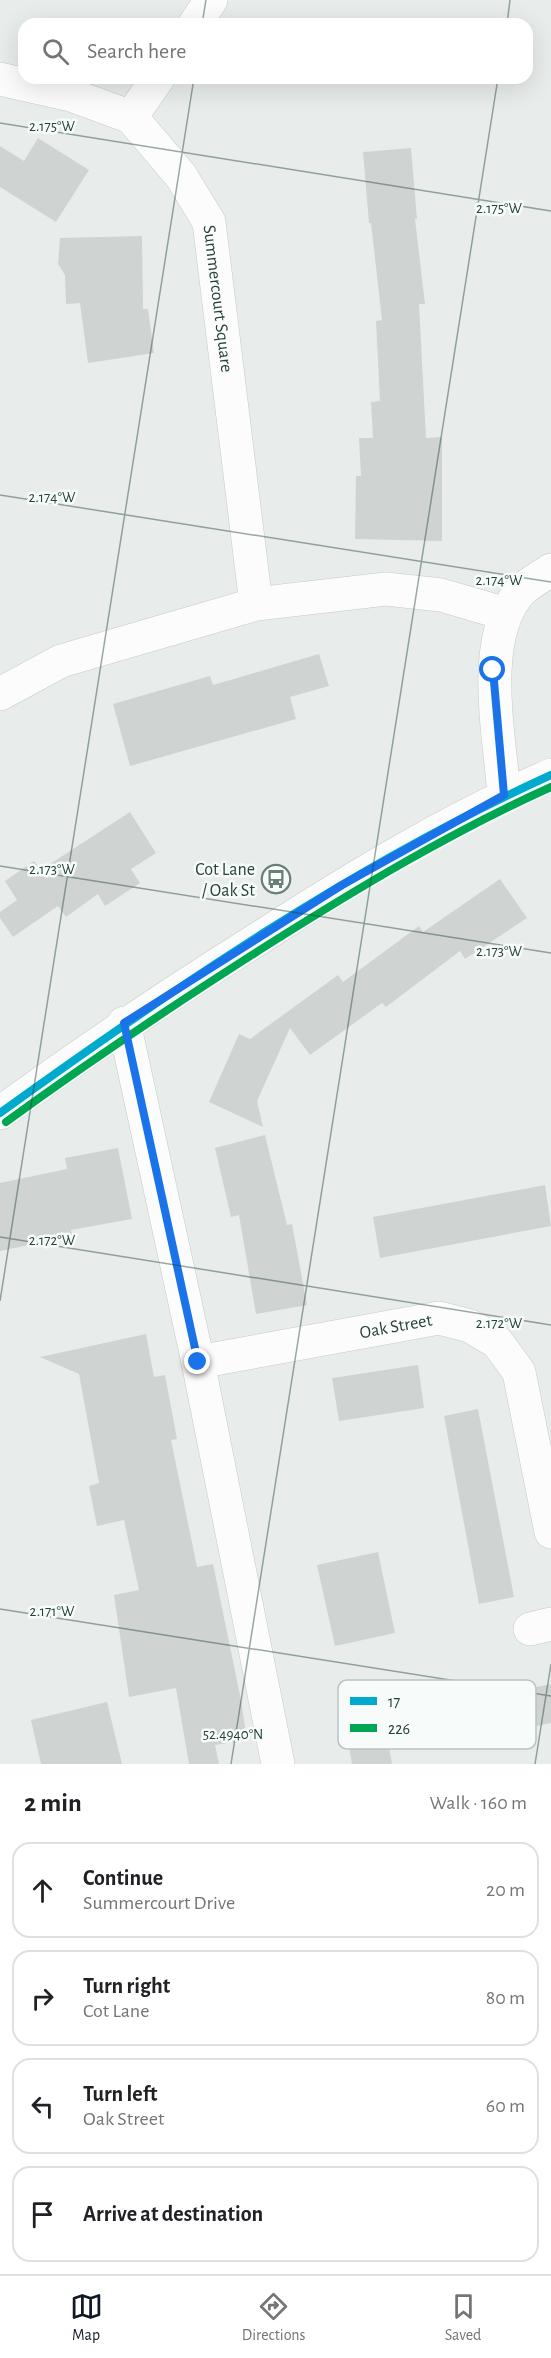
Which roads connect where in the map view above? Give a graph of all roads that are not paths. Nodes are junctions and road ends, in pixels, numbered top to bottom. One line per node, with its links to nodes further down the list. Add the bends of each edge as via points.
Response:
1 (212, 0): 2 (street)
2 (199, 18)
3 (0, 79): 4 (street, Summercourt Square)
4 (18, 83)
5 (22, 84): 7 (street, Summercourt Square, via 71,95)
6 (154, 84): 7 (street)
7 (131, 117): 9 (street, Summercourt Square, via 181,176 209,222)
8 (551, 570): 10 (street, via 521,591)
9 (256, 604): 10 (street, via 386,589 441,595); 11 (street, via 61,662)
10 (506, 615): 13 (street, via 493,670)
11 (0, 694)
12 (551, 775): 13 (street)
13 (504, 795): 14 (street, via 342,885)
14 (124, 1023): 15 (street); 16 (street)
15 (0, 1113)
16 (198, 1362): 17 (street, Oak Street, via 438,1318 470,1326 497,1342 519,1372); 18 (street)
17 (551, 1532)
18 (278, 1764)

